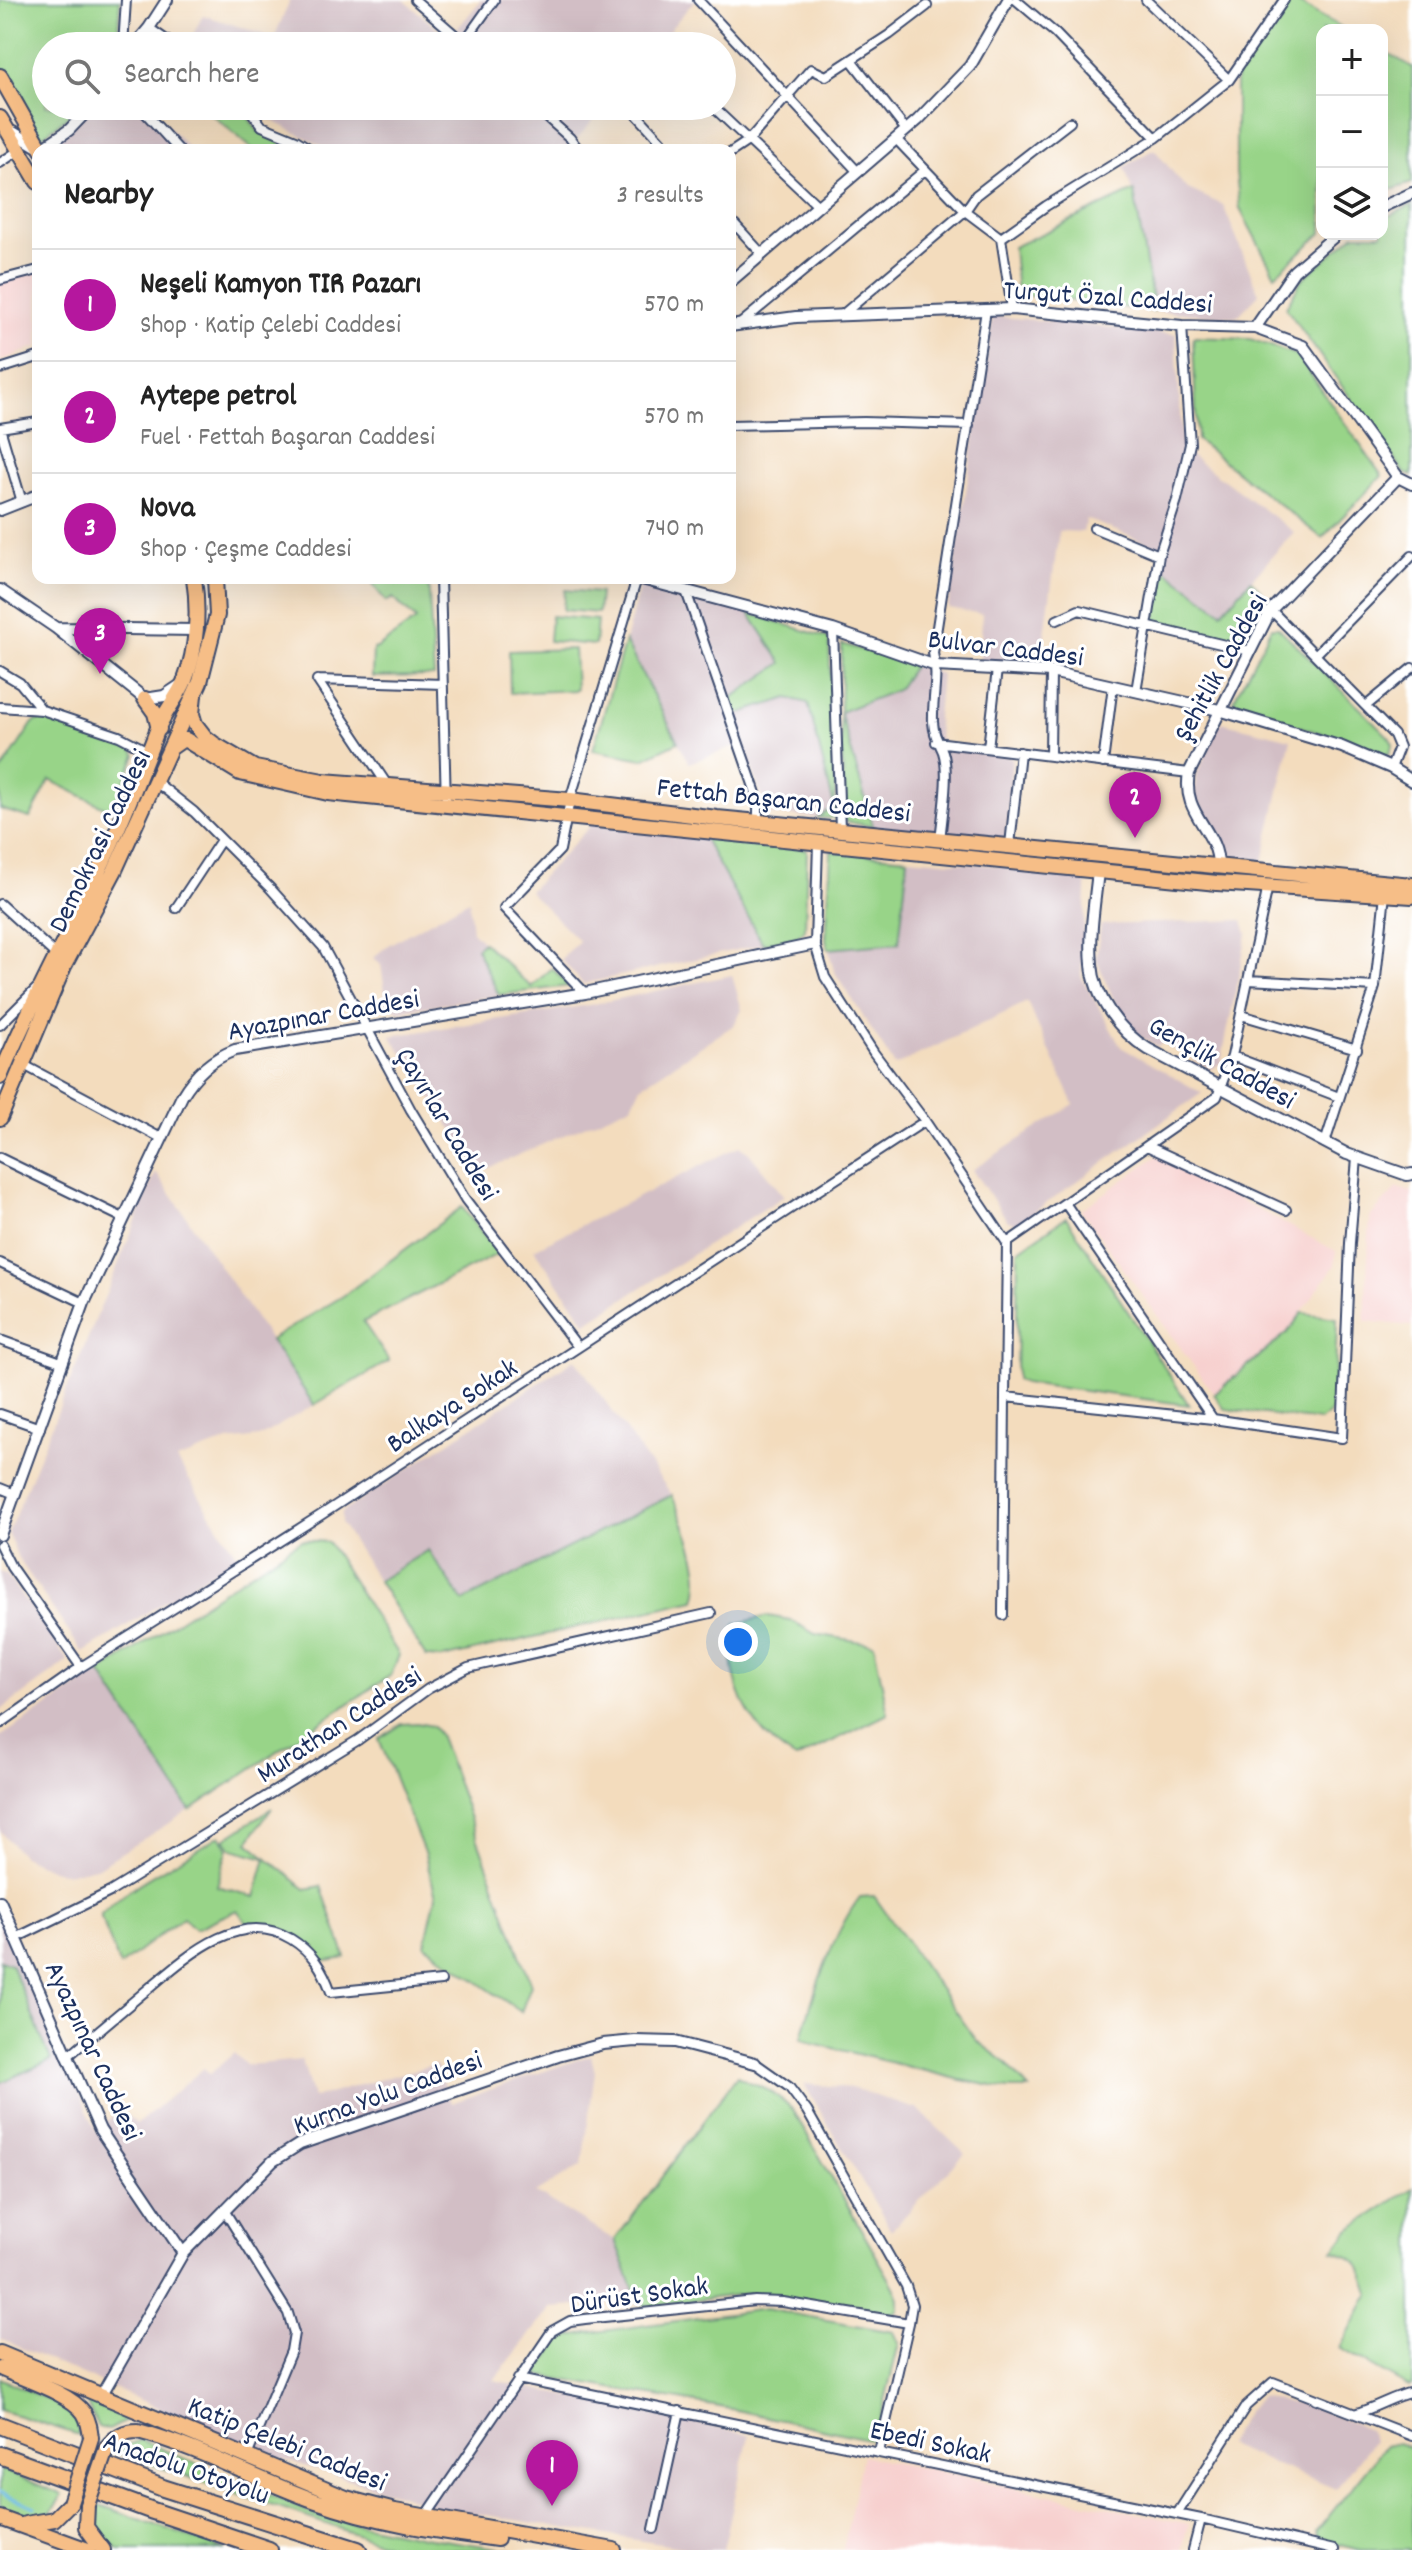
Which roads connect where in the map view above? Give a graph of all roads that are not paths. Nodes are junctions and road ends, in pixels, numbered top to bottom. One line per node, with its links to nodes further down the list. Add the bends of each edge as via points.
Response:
1 (126, 0): 12 (street)
2 (167, 0): 11 (street)
3 (415, 0): 15 (street)
4 (494, 0): 16 (street)
5 (698, 0): 17 (street)
6 (1008, 0): 31 (street, via 970,66)
7 (1016, 0): 32 (street)
8 (1146, 0): 21 (street)
9 (1284, 0): 21 (street)
10 (927, 6): 19 (street)
11 (149, 28): 13 (street); 14 (street)
12 (124, 32)
13 (146, 32)
14 (155, 32)
15 (452, 32)
16 (474, 32)
17 (728, 32)
18 (736, 41): 22 (street)
19 (852, 61): 22 (street, via 826,76 811,69); 31 (street)
20 (0, 76): 35 (main road)
21 (1229, 80): 32 (street)
22 (786, 95): 34 (street); 46 (street)
23 (0, 117): 41 (street); 43 (main road)
24 (79, 120): 36 (street)
25 (152, 120): 37 (street)
26 (258, 120): 38 (street)
27 (550, 120): 39 (street)
28 (642, 120): 40 (street)
29 (726, 120): 34 (street)
30 (1070, 122): 51 (street, via 976,195)
31 (906, 130): 33 (street)
32 (1156, 138): 53 (street)
33 (896, 139): 45 (street); 46 (street)
34 (748, 141): 42 (street); 50 (street)
35 (38, 144)
36 (49, 144)
37 (174, 144)
38 (302, 144)
39 (574, 144)
40 (664, 144)
41 (32, 145)
42 (736, 149)
43 (18, 151): 44 (street); 47 (main road)
44 (0, 163)
45 (925, 170): 51 (street); 62 (street)
46 (858, 172): 50 (street)
47 (32, 173)
48 (1412, 193): 49 (street)
49 (1388, 204)
50 (818, 206): 55 (street)
51 (965, 211): 53 (street); 61 (street)
52 (736, 226): 55 (street)
53 (1001, 238): 59 (street)
54 (1330, 240): 65 (street, via 1294,271)
55 (762, 254): 57 (street)
56 (32, 272): 58 (street)
57 (736, 277)
58 (0, 280)
59 (1012, 309): 60 (street, Turgut Özal Caddesi); 64 (street, Turgut Özal Caddesi)
60 (986, 310): 61 (street, Turgut Özal Caddesi); 70 (street)
61 (842, 316): 63 (street, Turgut Özal Caddesi)
62 (736, 324)
63 (736, 325)
64 (1182, 326): 65 (street, Turgut Özal Caddesi); 78 (street, via 1190,444)
65 (1255, 328): 72 (street, Turgut Özal Caddesi, via 1303,346)
66 (32, 359): 67 (street)
67 (0, 369)
68 (32, 423): 71 (street)
69 (736, 425): 70 (street)
70 (969, 425): 97 (street, via 933,653)
71 (0, 428): 75 (street)
72 (1398, 477): 73 (street, Turgut Özal Caddesi); 87 (street, Şehitlik Caddesi)
73 (1412, 484)
74 (32, 498): 75 (street)
75 (22, 502): 76 (street)
76 (0, 510)
77 (1094, 528): 78 (street)
78 (1159, 555): 89 (street)
79 (1412, 556): 96 (street)
80 (195, 584): 92 (main road, Demokrasi Caddesi)
81 (215, 584): 106 (main road, Demokrasi Caddesi, via 217,615)
82 (440, 584): 103 (street)
83 (635, 584): 129 (street)
84 (660, 584): 86 (street, Bulvar Caddesi)
85 (0, 590): 90 (street)
86 (686, 591): 93 (street, Bulvar Caddesi); 130 (street, via 758,799)
87 (1271, 610): 95 (street, Şehitlik Caddesi); 96 (street)
88 (1057, 620): 89 (street, via 1079,610)
89 (1147, 626): 95 (street); 105 (street)
90 (56, 628): 91 (street); 94 (street)
91 (84, 628): 92 (street); 94 (street, via 76,637)
92 (195, 630): 102 (main road, Demokrasi Caddesi)
93 (833, 630): 97 (street, Bulvar Caddesi); 131 (street)
94 (80, 647): 107 (street)
95 (1250, 651): 111 (street, Şehitlik Caddesi)
96 (1316, 654): 108 (street)
97 (936, 666): 99 (street, Bulvar Caddesi); 114 (street)
98 (1412, 668): 108 (street)
99 (997, 669): 101 (street, Bulvar Caddesi); 117 (street)
100 (0, 671): 110 (street, via 20,683)
101 (1051, 672): 104 (street, Bulvar Caddesi); 120 (street)
102 (184, 683): 107 (street, via 164,696); 112 (main road); 113 (main road, Demokrasi Caddesi)
103 (443, 684): 127 (street, via 317,680); 128 (street)
104 (1113, 685): 105 (street, Bulvar Caddesi); 121 (street)
105 (1136, 691): 111 (street, Bulvar Caddesi)
106 (194, 695): 112 (main road, Demokrasi Caddesi); 127 (main road, Fettah Başaran Caddesi, via 192,714 199,731 255,768)
107 (145, 699): 113 (main road)
108 (1366, 706): 123 (street, via 1399,747)
109 (0, 707): 110 (street)
110 (42, 710): 118 (street)
111 (1219, 710): 123 (street, Bulvar Caddesi, via 1342,747); 124 (street, Şehitlik Caddesi)
112 (182, 724): 115 (main road, Demokrasi Caddesi); 116 (main road, Fettah Başaran Caddesi)
113 (159, 726): 118 (main road, Demokrasi Caddesi); 122 (main road)
114 (936, 742): 117 (street); 135 (street, via 943,752 945,774)
115 (172, 747): 116 (main road, via 182,740); 122 (main road, Demokrasi Caddesi)
116 (198, 747): 128 (main road, Fettah Başaran Caddesi, via 240,773 328,793)
117 (988, 748): 119 (street)
118 (150, 752): 145 (main road, Demokrasi Caddesi)
119 (1020, 752): 120 (street); 134 (street)
120 (1050, 756): 121 (street)
121 (1103, 763): 124 (street)
122 (164, 765): 126 (main road, Demokrasi Caddesi)
123 (1391, 768): 125 (street, Bulvar Caddesi)
124 (1189, 773): 136 (street, Şehitlik Caddesi, via 1187,798 1216,849)
125 (1412, 781)
126 (156, 782): 132 (street, Çayırlar Caddesi); 155 (main road, Demokrasi Caddesi, via 64,966)
127 (388, 786): 128 (main road, Fettah Başaran Caddesi)
128 (446, 798): 129 (main road, Fettah Başaran Caddesi)
129 (568, 808): 130 (main road, Fettah Başaran Caddesi); 133 (main road, Fettah Başaran Caddesi); 149 (street, via 560,850 504,908)
130 (758, 822): 131 (main road, Fettah Başaran Caddesi)
131 (840, 829): 135 (main road, Fettah Başaran Caddesi)
132 (221, 840): 143 (street); 152 (street, Çayırlar Caddesi, via 323,947)
133 (818, 843): 135 (main road, Fettah Başaran Caddesi); 144 (street)
134 (1010, 845): 135 (main road, Fettah Başaran Caddesi); 136 (main road, Fettah Başaran Caddesi)
135 (940, 847): 137 (main road, Fettah Başaran Caddesi)
136 (1218, 866): 138 (main road, Fettah Başaran Caddesi)
137 (1098, 871): 139 (main road, Fettah Başaran Caddesi); 157 (street, Gençlik Caddesi, via 1092,964 1107,1005 1137,1042)
138 (1412, 885)
139 (1268, 886): 140 (main road, Fettah Başaran Caddesi); 146 (street)
140 (1385, 893): 141 (main road, Fettah Başaran Caddesi); 148 (street)
141 (1412, 896)
142 (0, 904): 145 (street)
143 (176, 908)
144 (815, 944): 149 (street, Ayazpınar Caddesi); 160 (street, via 825,977)
145 (56, 955): 147 (main road, Demokrasi Caddesi)
146 (1248, 980): 148 (street); 150 (street)
147 (40, 985): 151 (street); 156 (main road, Demokrasi Caddesi)
148 (1375, 987): 153 (street)
149 (585, 993): 152 (street, Ayazpınar Caddesi)
150 (1241, 1015): 153 (street); 154 (street)
151 (0, 1025)
152 (367, 1028): 161 (street, Ayazpınar Caddesi, via 223,1054 188,1085); 174 (street, Çayırlar Caddesi, via 465,1199)
153 (1357, 1049): 158 (street)
154 (1232, 1056): 157 (street); 158 (street)
155 (22, 1064): 159 (main road, Demokrasi Caddesi); 161 (street)
156 (0, 1077)
157 (1221, 1089): 162 (street, Gençlik Caddesi); 163 (street)
158 (1339, 1097): 162 (street)
159 (0, 1118)
160 (925, 1121): 170 (street); 174 (street, Balkaya Sokak)
161 (161, 1138): 169 (street, Ayazpınar Caddesi)
162 (1325, 1143): 165 (street, Gençlik Caddesi)
163 (1147, 1146): 167 (street); 168 (street)
164 (0, 1158): 169 (street)
165 (1357, 1158): 166 (street, Gençlik Caddesi); 178 (street, via 1342,1438)
166 (1410, 1175)
167 (1065, 1203): 170 (street); 178 (street)
168 (1286, 1210)
169 (123, 1218): 172 (street, Ayazpınar Caddesi)
170 (1007, 1243): 176 (street)
171 (0, 1263): 172 (street)
172 (84, 1303): 175 (street, Ayazpınar Caddesi)
173 (0, 1340): 175 (street)
174 (578, 1347): 186 (street, Balkaya Sokak)
175 (61, 1362): 179 (street, Ayazpınar Caddesi)
176 (1005, 1397): 178 (street); 185 (street)
177 (0, 1414): 179 (street)
178 (1213, 1419)
179 (40, 1428): 181 (street, Ayazpınar Caddesi)
180 (0, 1488): 181 (street)
181 (15, 1494): 182 (street, Ayazpınar Caddesi)
182 (0, 1535)
183 (0, 1545): 186 (street)
184 (711, 1613): 189 (street, Murathan Caddesi, via 468,1668 110,1892)
185 (1003, 1615)
186 (81, 1667): 187 (street, Balkaya Sokak)
187 (0, 1724)
188 (0, 1901): 189 (street, Ayazpınar Caddesi)
189 (16, 1938): 191 (street, Ayazpınar Caddesi)
190 (441, 1981): 191 (street, via 331,1992 315,1958 286,1936 264,1929 230,1934 198,1949)
191 (67, 2057): 194 (street, Ayazpınar Caddesi, via 100,2130)
192 (755, 2063): 193 (street, Kurna Yolu Caddesi, via 675,2042 619,2041 581,2049 300,2144 273,2161); 195 (street, via 789,2087 807,2111 906,2286 912,2305)
193 (224, 2210): 194 (street, Kurna Yolu Caddesi); 207 (street, via 283,2303 294,2333)
194 (183, 2253): 200 (street, Kurna Yolu Caddesi)
195 (909, 2323): 198 (street, Dürüst Sokak, via 765,2301 570,2321 552,2331); 205 (street)
196 (0, 2353): 200 (main road, Katip Çelebi Caddesi)
197 (0, 2368): 211 (main road, bridge, via 79,2408 91,2438 70,2503 54,2519)
198 (518, 2379): 201 (street, Ebedi Sokak); 209 (street, Dürüst Sokak)
199 (1412, 2392): 202 (street)
200 (102, 2394): 207 (main road, Katip Çelebi Caddesi)
201 (680, 2411): 205 (street, Ebedi Sokak); 212 (street)
202 (1356, 2413): 204 (street); 208 (street, via 1273,2382 1246,2406)
203 (0, 2425): 217 (highway, Anadolu Otoyolu, via 163,2488)
204 (1412, 2436)
205 (879, 2452): 208 (street, Ebedi Sokak)
206 (0, 2455): 216 (highway, Anadolu Otoyolu)
207 (247, 2456): 209 (main road, Katip Çelebi Caddesi, via 346,2498)
208 (1177, 2514): 210 (street, Ebedi Sokak)
209 (425, 2517): 219 (main road, Katip Çelebi Caddesi)
210 (1201, 2519): 220 (street); 221 (street, Ebedi Sokak)
211 (6, 2521): 213 (main road)
212 (654, 2529)
213 (56, 2545): 214 (main road)
214 (88, 2550)
215 (103, 2550): 218 (main road, bridge, via 86,2527 87,2505 107,2447 116,2437 138,2431 314,2501 380,2521)
216 (269, 2550)
217 (358, 2550)
218 (597, 2550)
219 (614, 2550)
220 (1193, 2550)
221 (1334, 2550)

